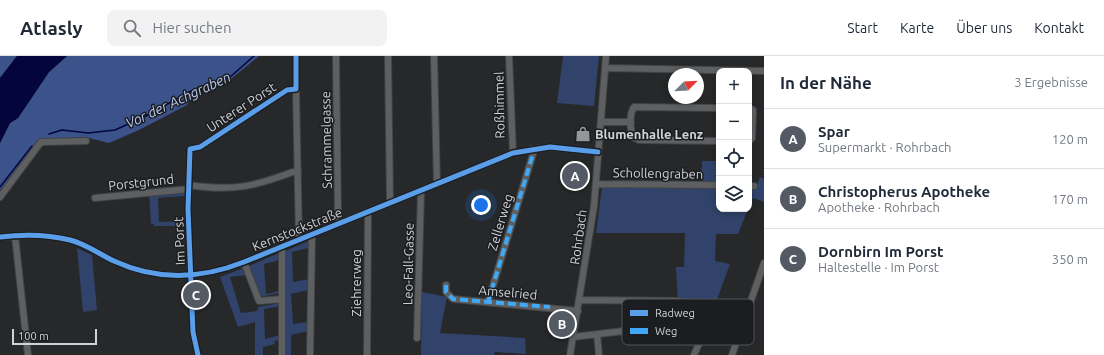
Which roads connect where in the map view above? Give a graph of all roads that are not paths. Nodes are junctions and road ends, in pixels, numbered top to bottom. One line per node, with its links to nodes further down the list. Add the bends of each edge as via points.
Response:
1 (296, 56): 9 (street, Unterer Porst)
2 (336, 56): 31 (street, Schrammelgasse, via 337,195)
3 (388, 56): 29 (street)
4 (434, 56): 22 (street)
5 (509, 56): 19 (street, Roßhimmel)
6 (606, 56): 7 (street, Rohrbach)
7 (605, 68): 8 (street); 12 (street, Rohrbach)
8 (764, 71)
9 (296, 89): 17 (street, Unterer Porst, via 287,90 200,147); 21 (street, Unterer Porst)
10 (716, 108): 13 (street, via 639,106 632,110)
11 (752, 110): 14 (street)
12 (600, 122): 13 (street); 20 (street, Rohrbach)
13 (631, 122): 16 (street, via 633,137 639,140)
14 (752, 138)
15 (86, 141): 27 (street, via 41,142)
16 (716, 141)
17 (190, 149): 25 (street, Im Porst)
18 (532, 149): 19 (street, Kernstockstraße); 20 (street, Kernstockstraße, via 550,147); 45 (street, Zellerweg, via 533,154)
19 (513, 152): 22 (street, Kernstockstraße)
20 (598, 152): 23 (street, Rohrbach)
21 (298, 170): 25 (street, via 260,184 239,188); 35 (street, Unterer Porst)
22 (437, 184): 26 (street, Kernstockstraße)
23 (596, 184): 24 (street, Schollengraben); 43 (street, Rohrbach)
24 (716, 185)
25 (189, 187): 28 (street, Porstgrund); 39 (street, Im Porst)
26 (421, 191): 29 (street, Kernstockstraße); 50 (street, Leo-Fall-Gasse)
27 (0, 197)
28 (95, 198)
29 (390, 202): 30 (street, Kernstockstraße)
30 (366, 212): 31 (street, Kernstockstraße); 57 (street, Ziehrerweg)
31 (340, 223): 32 (street, Kernstockstraße)
32 (312, 234): 35 (street, Kernstockstraße); 56 (street)
33 (15, 236): 34 (street, Kernstockstraße); 39 (street, Kernstockstraße, via 45,235 71,240 135,269 158,274); 53 (street)
34 (0, 237)
35 (299, 240): 36 (street, Kernstockstraße)
36 (282, 247): 37 (street, Kernstockstraße); 41 (street)
37 (244, 262): 39 (street, Kernstockstraße, via 223,270); 41 (street, via 259,301)
38 (764, 263): 42 (street)
39 (191, 276): 54 (street, Im Porst, via 193,332)
40 (446, 285): 45 (street, Amselried, via 446,292 453,299)
41 (282, 299): 55 (street)
42 (751, 299)
43 (579, 300): 44 (street); 46 (street, Rohrbach)
44 (622, 300)
45 (488, 302): 46 (street, Amselried)
46 (578, 311): 49 (street, Rohrbach)
47 (622, 331): 48 (street)
48 (597, 334): 49 (street); 59 (street)
49 (574, 337): 58 (street, Rohrbach)
50 (417, 338)
51 (698, 345): 60 (street)
52 (735, 345): 61 (street)
53 (28, 355)
54 (197, 355)
55 (282, 355)
56 (310, 355)
57 (367, 355)
58 (570, 355)
59 (599, 355)
60 (694, 355)
61 (732, 355)

